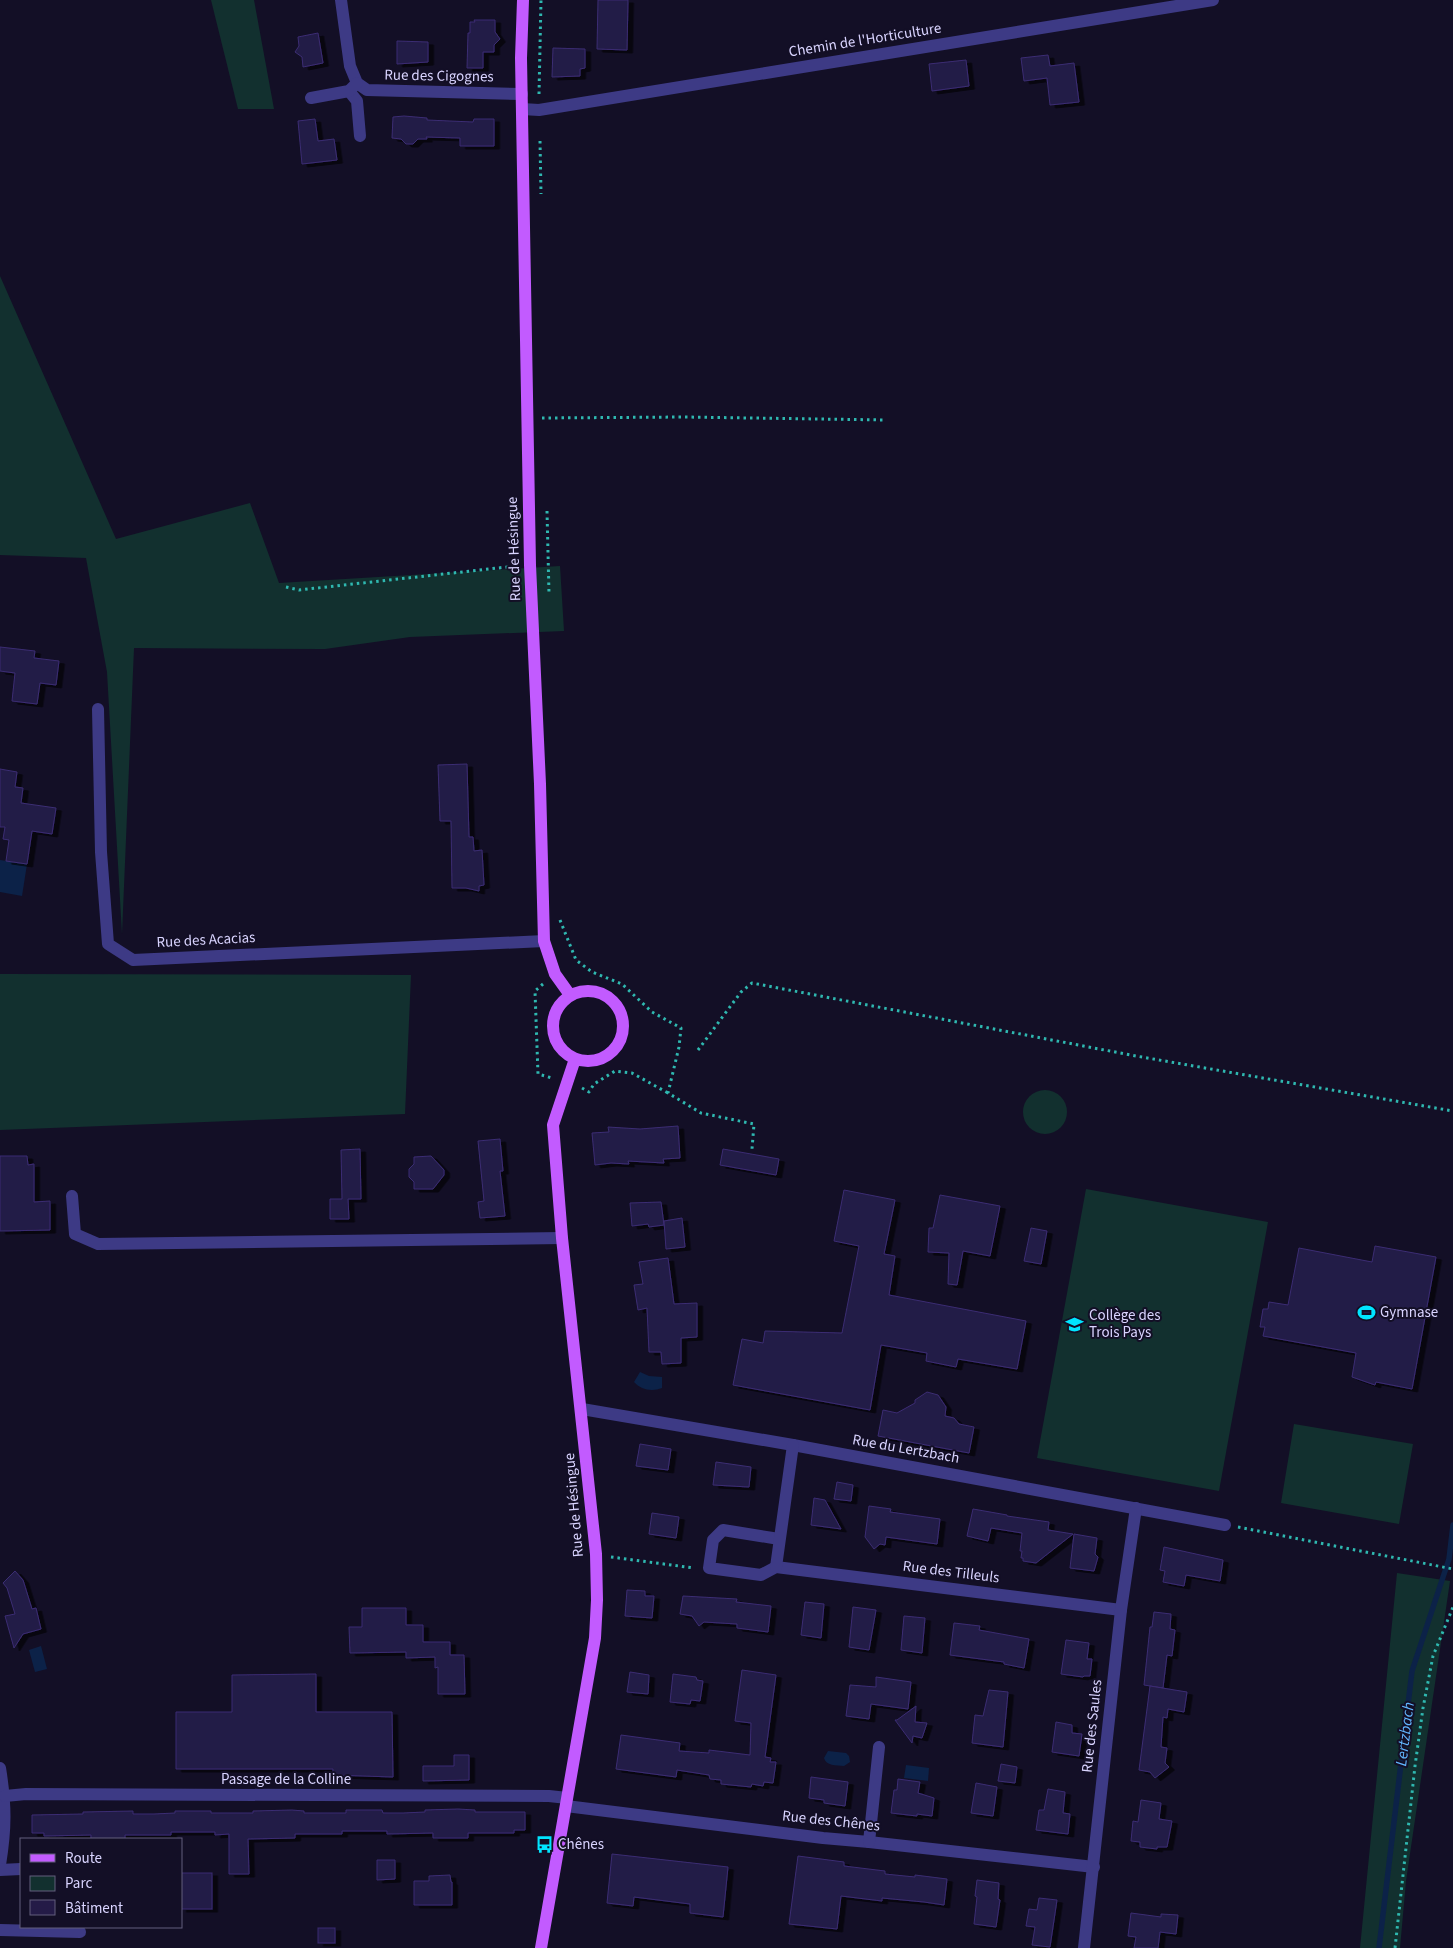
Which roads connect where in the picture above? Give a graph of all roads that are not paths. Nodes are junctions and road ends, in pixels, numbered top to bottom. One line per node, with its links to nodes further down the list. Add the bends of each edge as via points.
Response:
1 (341, 0): 4 (street)
2 (523, 0): 5 (main road, Rue de Hésingue)
3 (1212, 0): 7 (street, Chemin de l'Horticulture, via 539,110)
4 (353, 87): 5 (street, Rue des Cigognes); 6 (street, Rue des Cigognes); 8 (street)
5 (522, 94): 7 (main road, Rue de Hésingue)
6 (311, 98)
7 (522, 109): 10 (main road, Rue de Hésingue, via 530,565)
8 (360, 136)
9 (98, 709): 10 (street, Rue des Acacias, via 101,852 108,944 133,960)
10 (544, 941): 11 (main road, Rue de Hésingue, via 555,974)
11 (570, 996): 12 (main road, via 556,1012 553,1023 558,1045); 12 (main road, via 582,991 595,991 606,996 622,1014 624,1033 615,1050 603,1059 590,1062)
12 (575, 1060): 14 (main road, Rue de Hésingue, via 553,1124)
13 (72, 1196): 14 (street, via 75,1234 98,1244)
14 (562, 1238): 15 (main road, Rue de Hésingue)
15 (582, 1409): 16 (street, Rue du Lertzbach); 25 (main road, Rue de Hésingue, via 598,1600 595,1638)
16 (793, 1445): 17 (street, Rue du Lertzbach); 19 (street)
17 (1136, 1508): 18 (street, Rue du Lertzbach); 21 (street, Rue des Saules)
18 (1225, 1525)
19 (779, 1539): 20 (street); 20 (street, Rue des Tilleuls, via 723,1530 713,1540 709,1568 761,1575)
20 (776, 1567): 21 (street, Rue des Tilleuls)
21 (1121, 1610): 28 (street, Rue des Saules)
22 (879, 1747): 26 (street)
23 (0, 1768): 24 (street)
24 (5, 1796): 25 (street, Passage de la Colline, via 539,1796); 27 (street, via 6,1824)
25 (567, 1802): 26 (street, Rue des Chênes); 33 (main road, Rue de Hésingue)
26 (869, 1842): 28 (street, Rue des Chênes)
27 (0, 1865)
28 (1094, 1868): 34 (street, Rue des Saules)
29 (0, 1870): 30 (street)
30 (20, 1870)
31 (0, 1930): 32 (street)
32 (80, 1932)
33 (541, 1948)
34 (1084, 1948)

